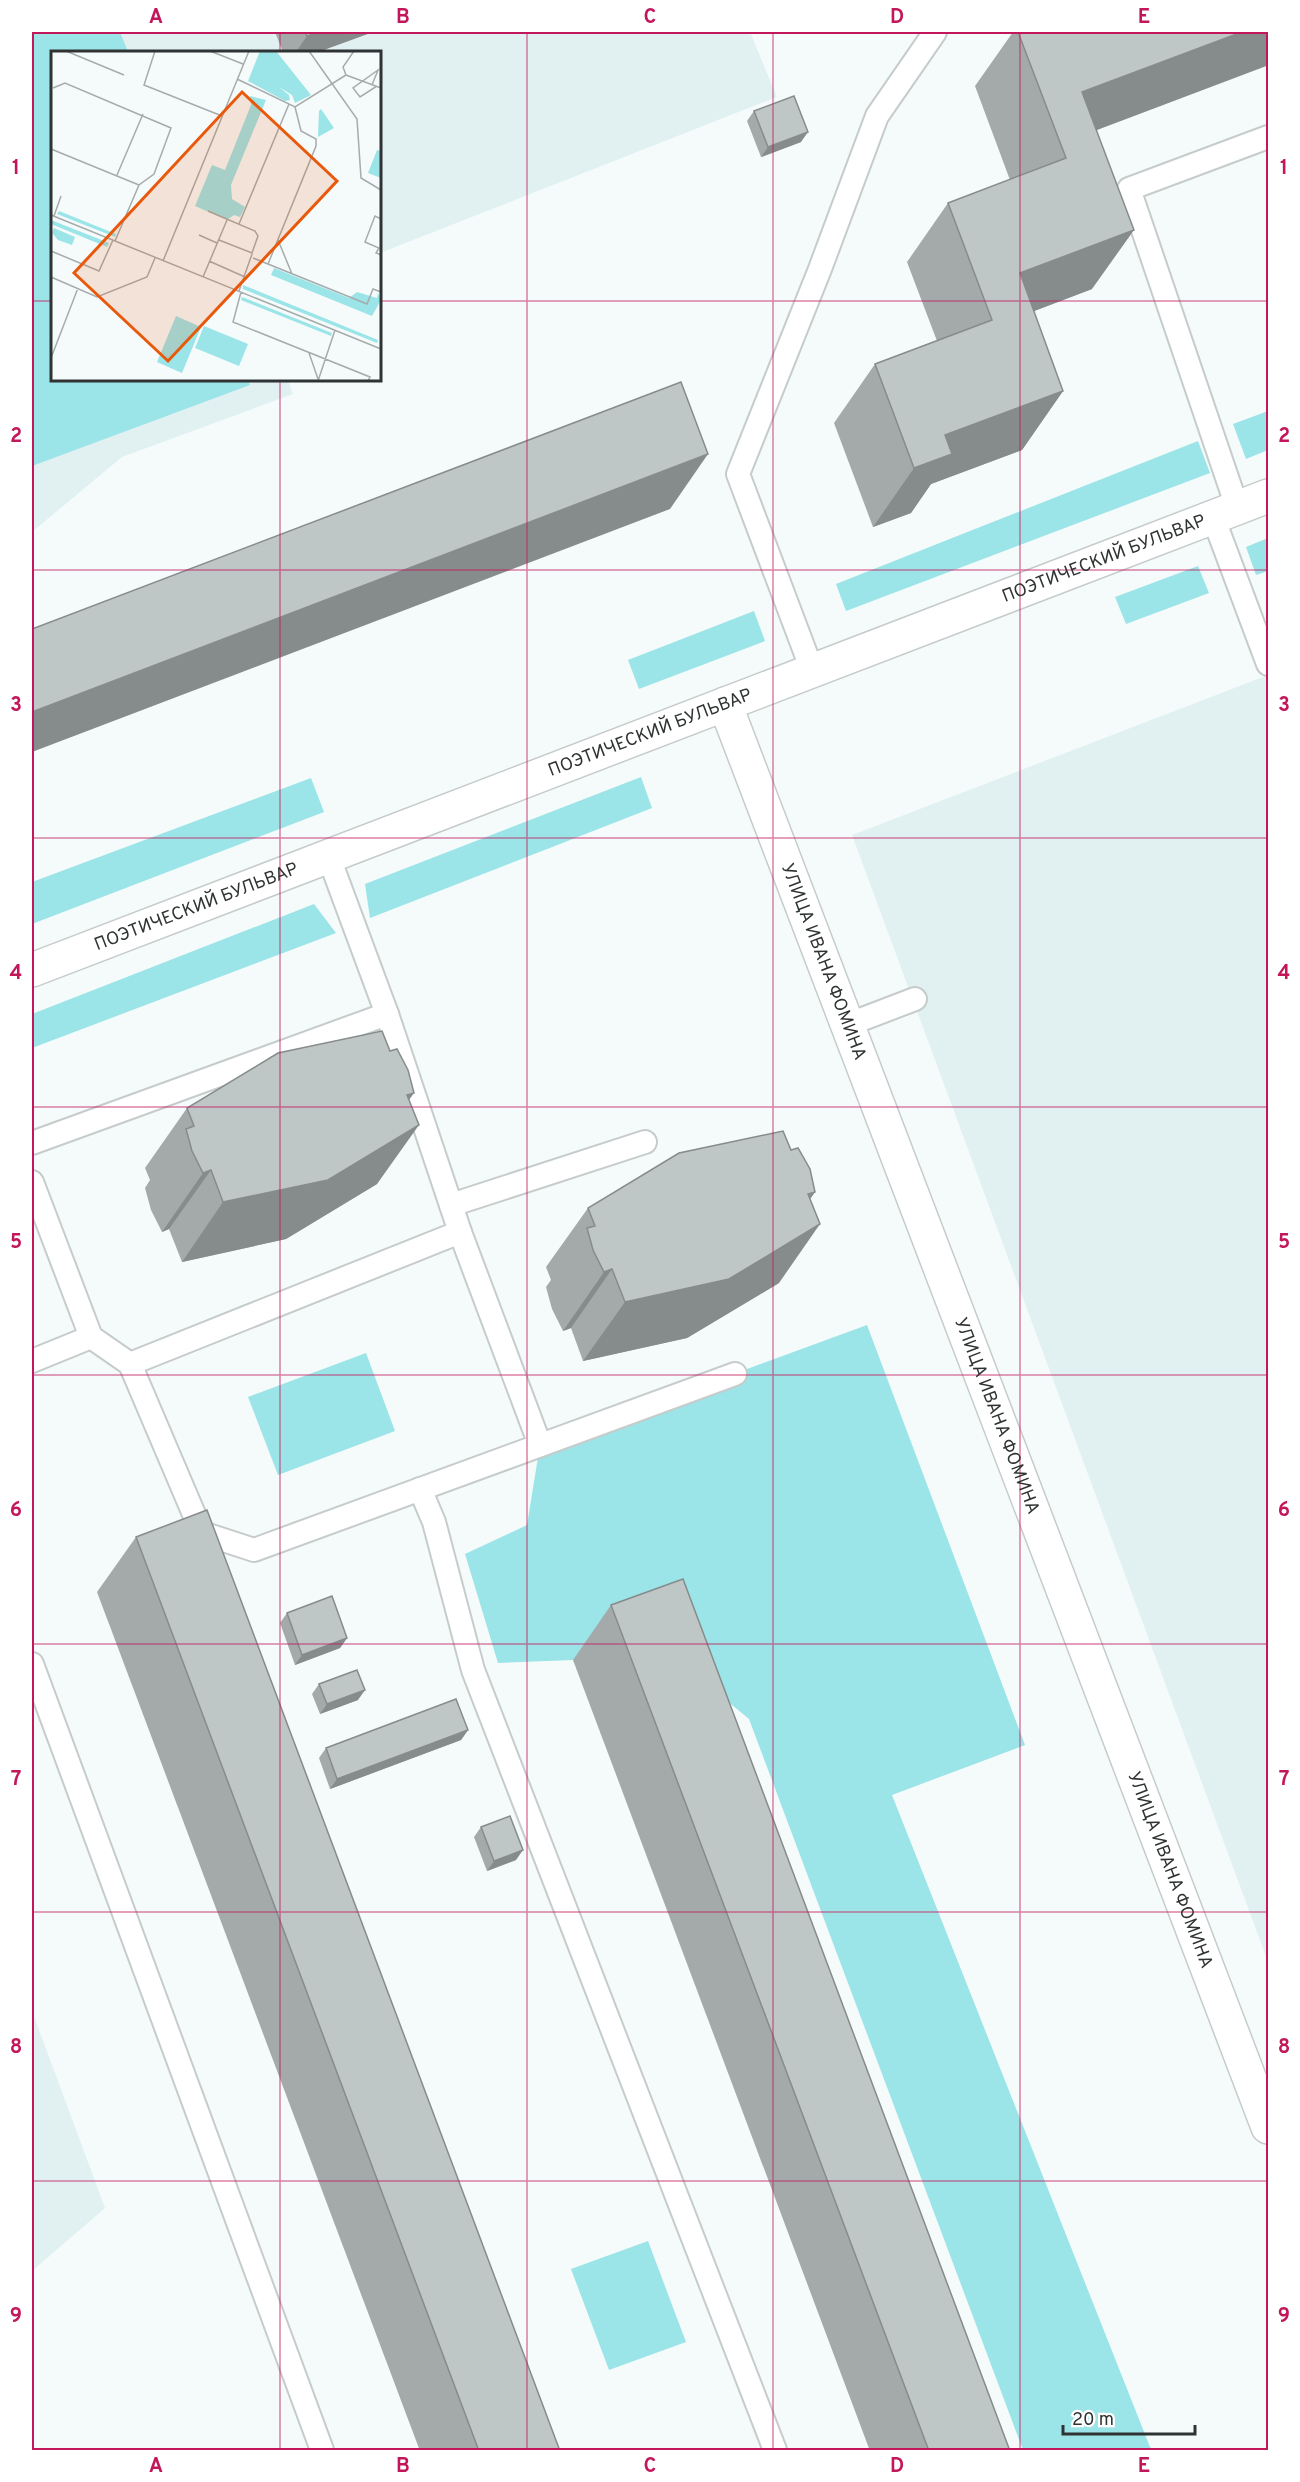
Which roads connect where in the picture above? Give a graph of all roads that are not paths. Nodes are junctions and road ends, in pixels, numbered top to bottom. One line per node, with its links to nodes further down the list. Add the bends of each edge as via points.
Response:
1 (935, 32): 6 (lane, via 877,116 738,474)
2 (1269, 137): 4 (lane, via 1129,189)
3 (1269, 496): 4 (street, ПОЭТИЧЕСКИЙ БУЛЬВАР)
4 (1225, 512): 5 (lane); 6 (street, ПОЭТИЧЕСКИЙ БУЛЬВАР)
5 (1269, 664)
6 (812, 670): 7 (street, ПОЭТИЧЕСКИЙ БУЛЬВАР)
7 (724, 704): 8 (street, ПОЭТИЧЕСКИЙ БУЛЬВАР); 12 (street, УЛИЦА ИВАНА ФОМИНА)
8 (328, 855): 9 (street, ПОЭТИЧЕСКИЙ БУЛЬВАР); 11 (lane)
9 (32, 970)
10 (915, 999): 12 (lane)
11 (387, 1014): 14 (lane); 16 (lane)
12 (847, 1025): 25 (street, УЛИЦА ИВАНА ФОМИНА)
13 (645, 1142): 16 (lane)
14 (32, 1143)
15 (32, 1182): 18 (lane)
16 (451, 1205): 17 (lane)
17 (460, 1232): 20 (lane); 22 (lane)
18 (91, 1336): 19 (lane); 20 (lane)
19 (32, 1361)
20 (130, 1364): 23 (lane, via 202,1533 254,1550)
21 (735, 1374): 22 (lane)
22 (540, 1445): 23 (lane)
23 (420, 1489): 27 (lane, via 434,1522 473,1670)
24 (32, 1664): 26 (lane)
25 (1269, 2127)
26 (322, 2451)
27 (775, 2451)

